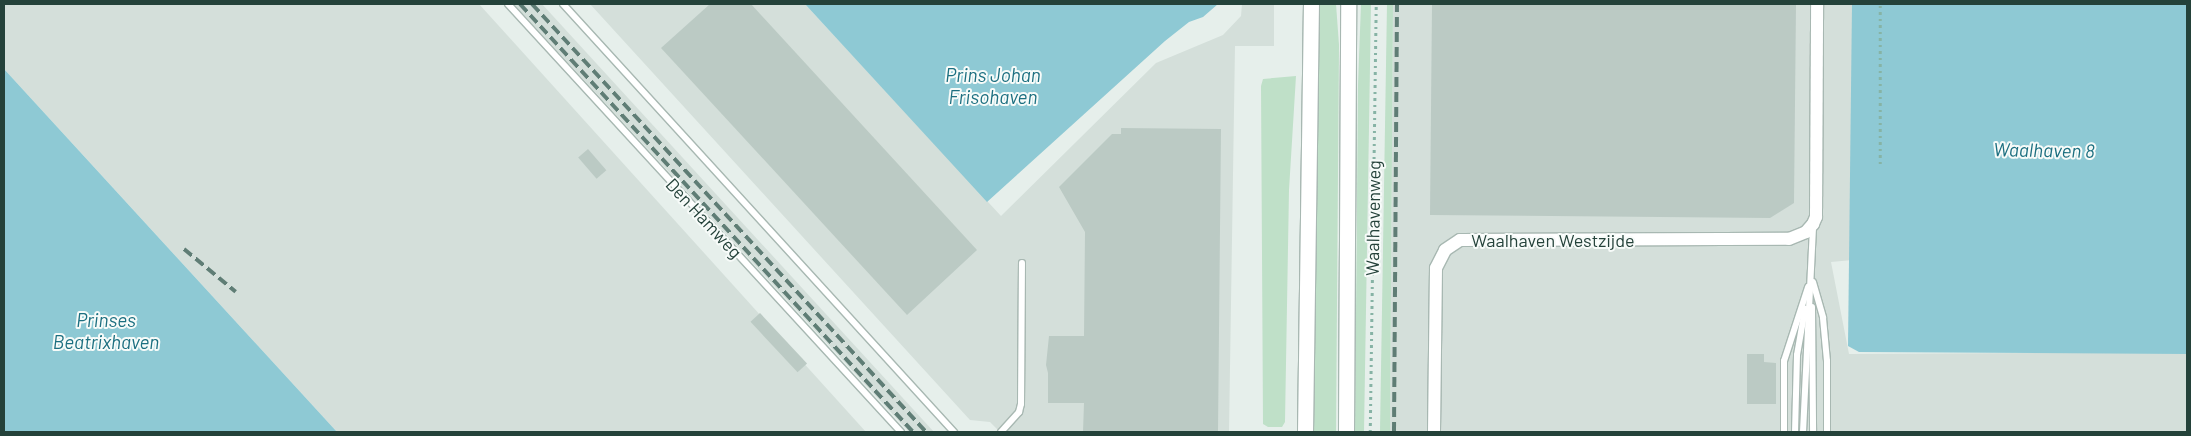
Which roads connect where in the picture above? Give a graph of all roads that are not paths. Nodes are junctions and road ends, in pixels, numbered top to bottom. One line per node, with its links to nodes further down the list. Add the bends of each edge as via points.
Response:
1 (508, 4): 9 (lane, Den Hamweg)
2 (563, 4): 10 (lane)
3 (1311, 4): 12 (street)
4 (1348, 4): 13 (street, Waalhavenweg)
5 (1818, 4): 6 (street, via 1816,217)
6 (1813, 224): 8 (lane); 14 (street, Waalhaven Westzijde, via 1806,232 1789,239 1460,240 1445,250 1436,268)
7 (1022, 263): 11 (lane, via 1021,404 1019,412)
8 (1811, 276): 15 (lane, via 1784,361); 16 (lane, via 1797,355); 17 (lane); 18 (lane); 19 (lane, via 1823,318)
9 (901, 432)
10 (954, 432)
11 (1001, 432)
12 (1305, 432)
13 (1346, 432)
14 (1434, 432)
15 (1784, 432)
16 (1795, 432)
17 (1803, 432)
18 (1813, 432)
19 (1827, 432)

